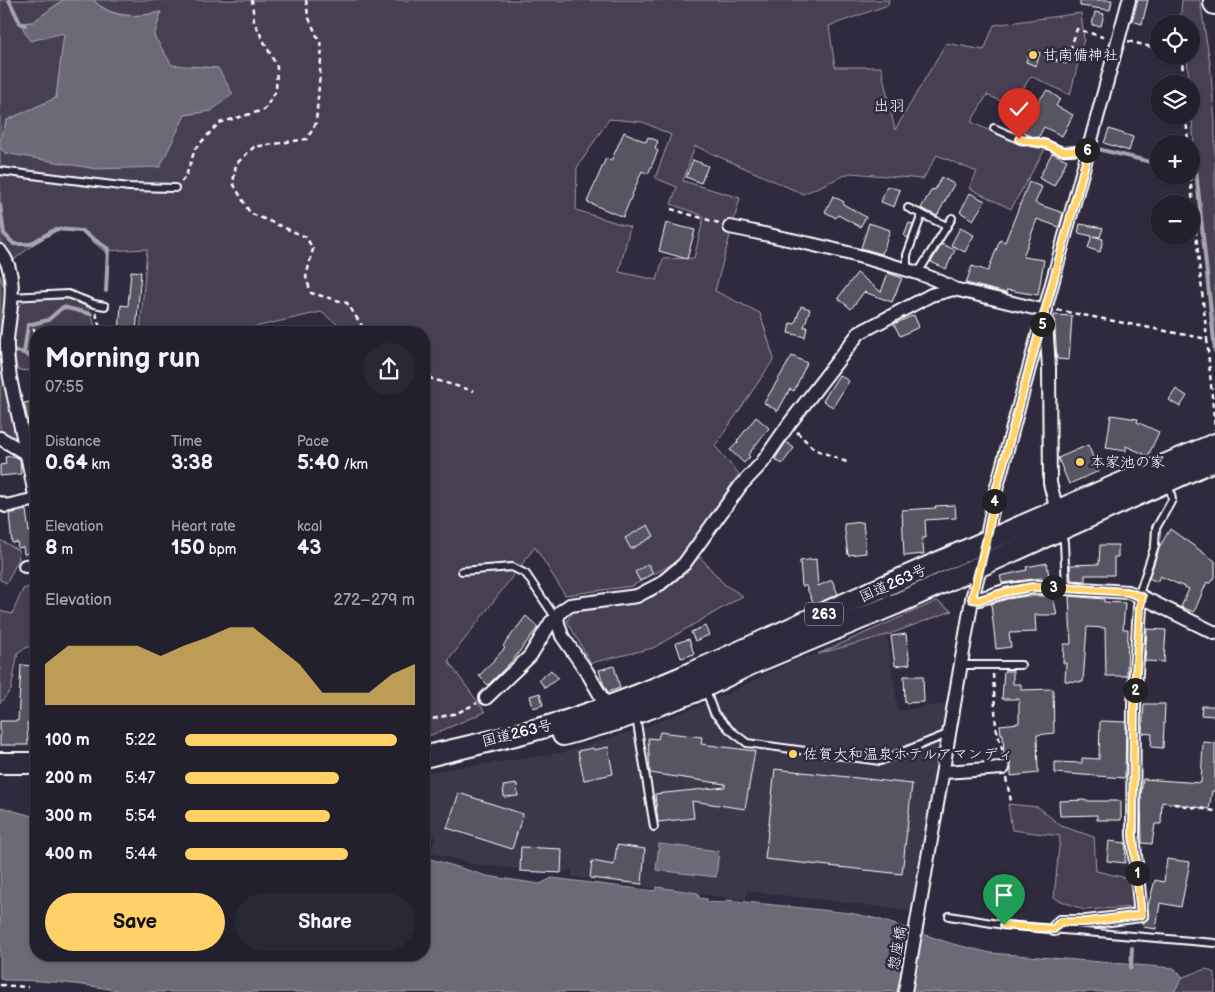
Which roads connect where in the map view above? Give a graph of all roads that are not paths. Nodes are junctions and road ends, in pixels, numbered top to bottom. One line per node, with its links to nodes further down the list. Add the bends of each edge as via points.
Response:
1 (1129, 0): 3 (street, 惣座橋)
2 (994, 128): 3 (lane, via 1062,151)
3 (1089, 150): 16 (street, 惣座橋)
4 (0, 171): 5 (lane, via 129,187)
5 (175, 188)
6 (908, 208): 7 (lane)
7 (922, 214): 9 (lane); 12 (lane, via 906,255)
8 (952, 218): 9 (lane)
9 (947, 226): 12 (lane)
10 (730, 227): 12 (street, via 853,254)
11 (0, 251): 14 (street, via 9,270)
12 (913, 272): 13 (street)
13 (954, 289): 16 (street); 32 (street, via 931,295 859,333 684,564 660,584 637,596 570,605 560,612)
14 (11, 297): 15 (lane, via 68,294); 19 (street, via 7,341 10,378)
15 (105, 306)
16 (1046, 311): 25 (street, via 1050,483); 26 (street, 惣座橋, via 996,490)
17 (0, 438): 19 (street)
18 (1215, 444): 25 (highway, 国道263号 / 263)
19 (27, 454): 21 (street)
20 (1215, 460): 22 (highway, 国道263号 / 263)
21 (30, 470)
22 (1165, 482): 25 (highway, 国道263号 / 263); 30 (lane, via 1172,500 1156,528 1155,545 1140,591)
23 (30, 502): 24 (street, via 6,506)
24 (0, 503)
25 (1058, 520): 26 (highway, 国道263号 / 263); 27 (highway, 国道263号 / 263); 29 (lane, via 1064,542)
26 (986, 542): 27 (street, 惣座橋); 36 (highway, 国道263号 / 263)
27 (980, 566): 31 (street, 惣座橋); 36 (highway, 国道263号 / 263, via 749,665)
28 (462, 571): 32 (lane, via 512,567 526,574)
29 (1066, 588): 30 (street, via 1128,592); 31 (street, via 1032,587)
30 (1142, 597): 33 (street); 49 (street, via 1134,705 1133,825 1141,915 1060,922)
31 (972, 599): 34 (street, 惣座橋)
32 (557, 620): 37 (street, via 551,622 530,656); 38 (street, via 562,636 587,672)
33 (1215, 632)
34 (962, 665): 35 (lane); 40 (street, 惣座橋)
35 (1021, 665)
36 (702, 678): 38 (highway, 国道263号 / 263); 39 (highway, 国道263号 / 263); 40 (lane, via 714,713 747,743 880,761)
37 (486, 698)
38 (604, 707): 41 (highway, 国道263号 / 263, via 567,720)
39 (635, 713): 42 (highway, 国道263号 / 263, via 529,744); 47 (lane)
40 (951, 733): 46 (street, 惣座橋)
41 (430, 755)
42 (430, 756)
43 (0, 763): 44 (highway)
44 (30, 763)
45 (1003, 768): 46 (street)
46 (944, 772): 51 (street, 惣座橋)
47 (654, 827)
48 (949, 916): 49 (lane)
49 (1054, 929): 50 (lane)
50 (1215, 943)
51 (905, 992)

